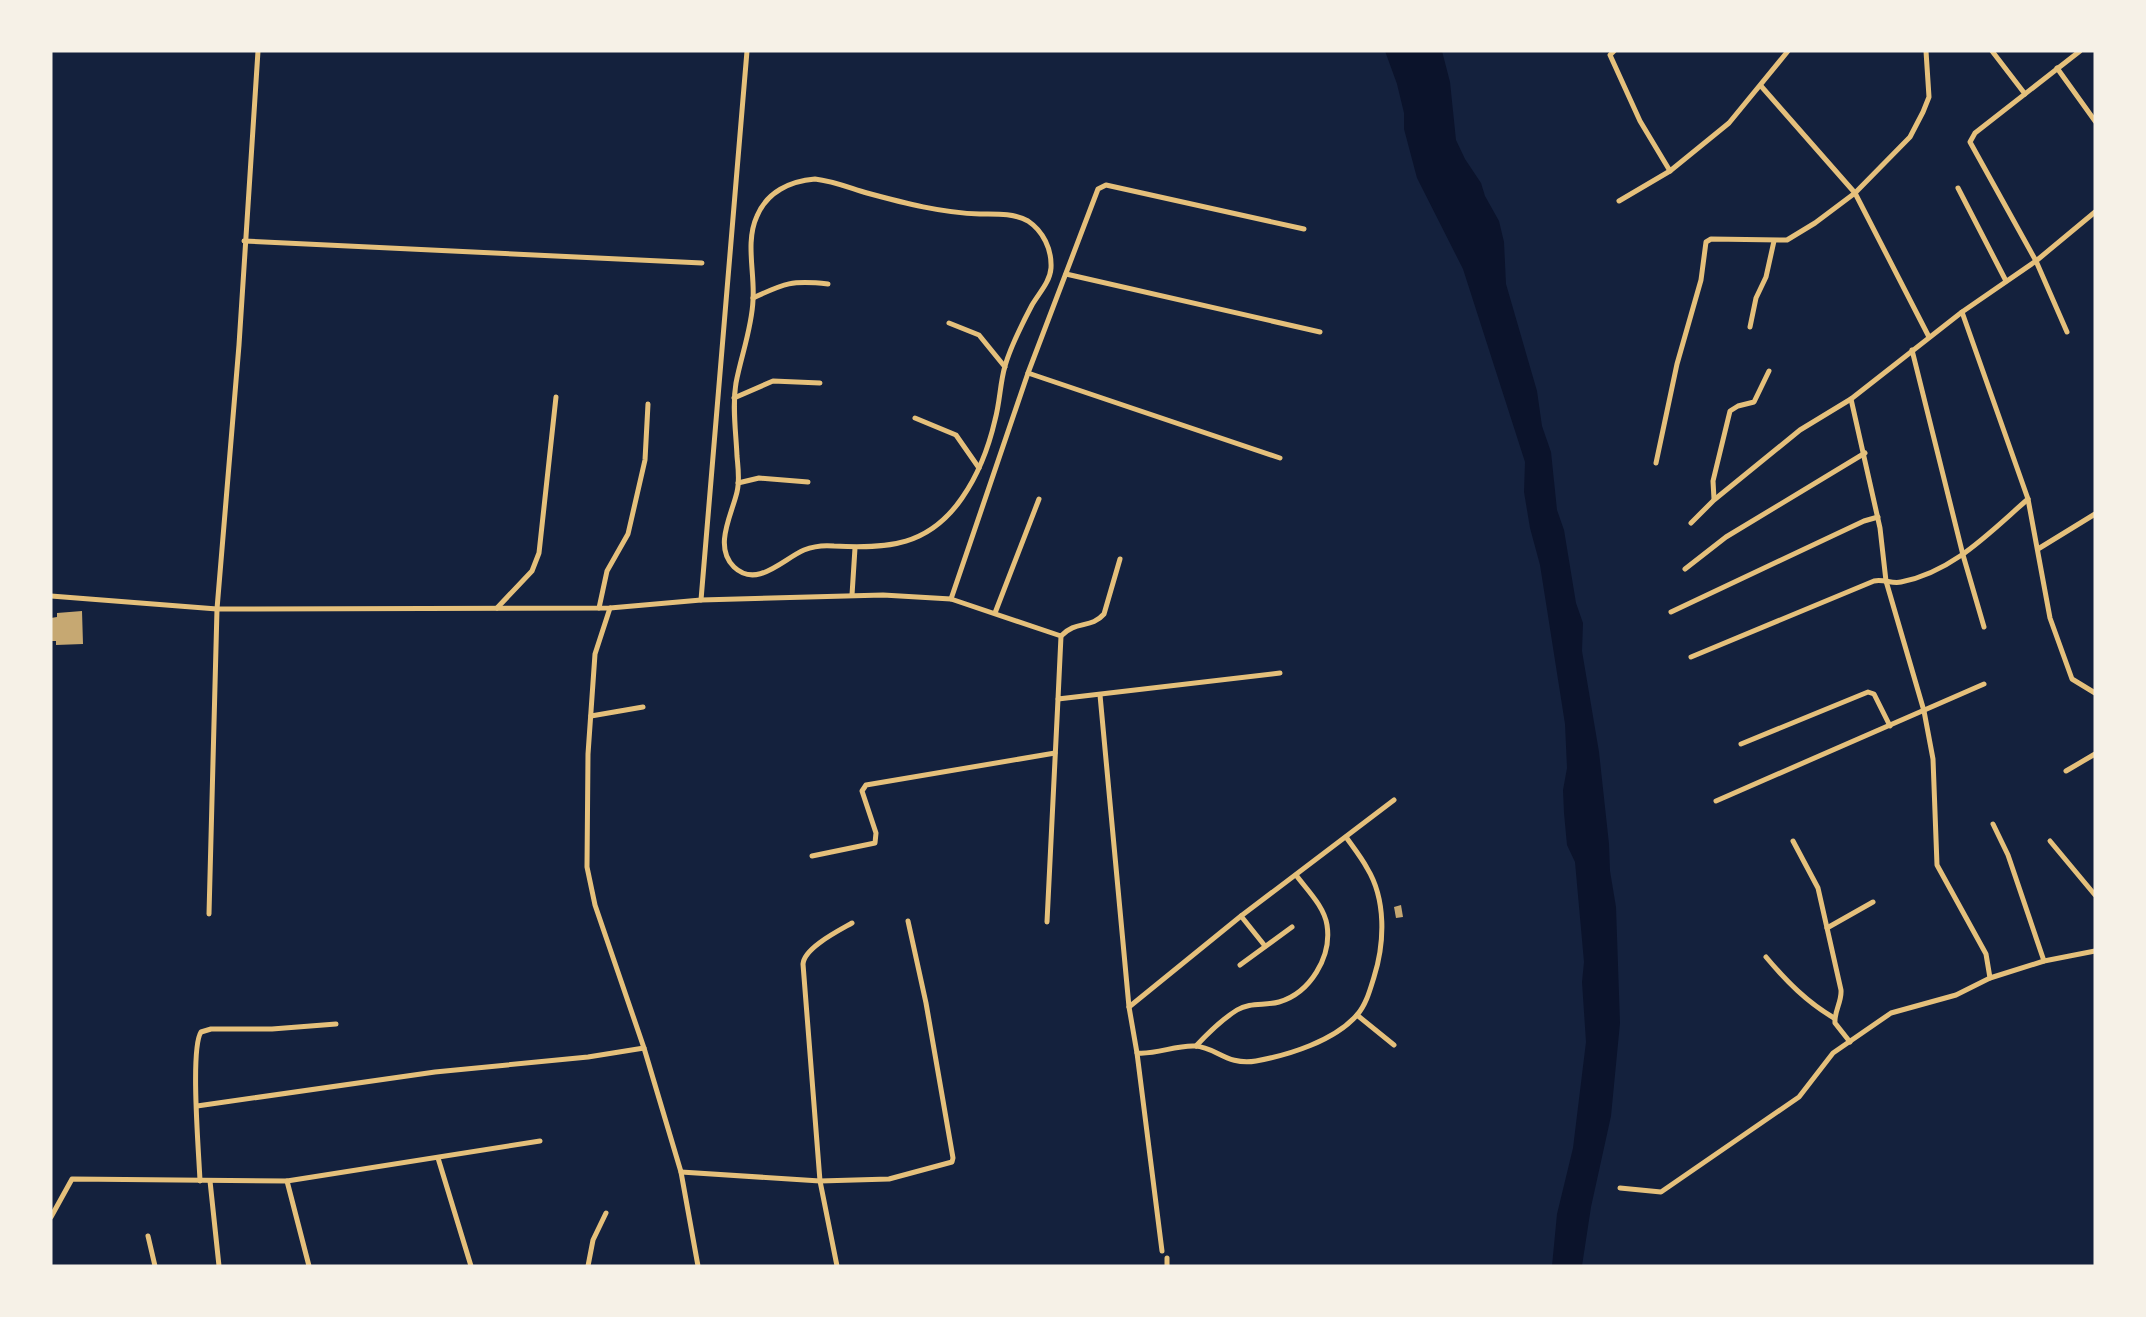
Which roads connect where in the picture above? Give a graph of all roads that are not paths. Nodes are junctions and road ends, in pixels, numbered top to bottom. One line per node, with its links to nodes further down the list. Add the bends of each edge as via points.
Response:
1 (258, 51): 18 (street)
2 (747, 51): 63 (street)
3 (1788, 51): 9 (street)
4 (1926, 51): 14 (street, via 1929,97 1923,112 1910,137)
5 (1992, 51): 10 (street)
6 (2080, 51): 8 (street)
7 (1611, 52): 12 (street, via 1640,121)
8 (2057, 68): 10 (street); 11 (street)
9 (1760, 86): 12 (street, via 1729,123); 14 (street)
10 (2025, 94): 20 (street, via 1970,142)
11 (2095, 121)
12 (1670, 171): 15 (street)
13 (1958, 188): 23 (street)
14 (1855, 192): 19 (street, via 1791,239); 31 (street)
15 (1619, 201)
16 (2095, 212): 20 (street)
17 (1304, 229): 22 (street, via 1106,184 1097,189)
18 (244, 241): 21 (street); 67 (street)
19 (1774, 241): 28 (street); 44 (street, via 1706,242 1702,281 1677,364)
20 (2036, 261): 23 (street); 30 (street)
21 (702, 263)
22 (1066, 274): 29 (street); 35 (street)
23 (2006, 281): 26 (street)
24 (828, 284): 25 (street, via 796,281)
25 (753, 298): 33 (street, via 754,223 765,203 789,184 830,181 917,205 1015,216 1039,230 1050,251 1051,265); 38 (street)
26 (1962, 312): 31 (street); 49 (street)
27 (949, 323): 33 (street, via 979,335)
28 (1750, 327)
29 (1320, 332)
30 (2067, 332)
31 (1929, 337): 32 (street)
32 (1912, 350): 39 (street); 56 (street)
33 (1005, 367): 45 (street, via 995,420)
34 (1769, 371): 50 (street, via 1754,402 1730,411 1713,481)
35 (1028, 373): 43 (street); 62 (street)
36 (820, 383): 38 (street, via 773,381)
37 (555, 397): 64 (street, via 539,553 532,571)
38 (734, 398): 47 (street)
39 (1851, 399): 42 (street); 50 (street, via 1800,430)
40 (648, 404): 65 (street, via 645,460 631,521 607,571)
41 (915, 418): 45 (street, via 956,435)
42 (1865, 453): 52 (street); 58 (street, via 1726,537)
43 (1280, 458)
44 (1656, 463)
45 (979, 468): 54 (street, via 957,505 927,531 894,546)
46 (808, 482): 47 (street, via 759,478)
47 (738, 483): 54 (street, via 724,544 734,567 746,574 768,572 813,547)
48 (1039, 499): 69 (street)
49 (2028, 499): 55 (street); 56 (street)
50 (1714, 500): 53 (street)
51 (2095, 514): 55 (street)
52 (1878, 517): 59 (street); 68 (street)
53 (1691, 523)
54 (855, 548): 60 (street)
55 (2038, 549): 75 (street, via 2050,618 2071,679)
56 (1964, 555): 59 (street, via 1903,582); 70 (street)
57 (1120, 559): 71 (street, via 1104,614 1089,624 1072,626)
58 (1685, 569)
59 (1886, 581): 72 (street, via 1874,581); 79 (street)
60 (852, 595): 62 (street); 63 (street)
61 (51, 596): 67 (street)
62 (951, 599): 69 (street)
63 (701, 600): 66 (street)
64 (497, 608): 65 (street); 67 (street)
65 (599, 608): 66 (street)
66 (610, 608): 80 (street, via 595,654)
67 (217, 609): 96 (street)
68 (1671, 612)
69 (995, 613): 71 (street)
70 (1984, 627)
71 (1061, 636): 77 (street)
72 (1691, 657)
73 (1280, 673): 76 (street)
74 (1984, 684): 79 (street)
75 (2095, 693)
76 (1100, 695): 77 (street); 109 (street)
77 (1058, 699): 83 (street)
78 (643, 707): 80 (street)
79 (1924, 711): 81 (street); 108 (street, via 1933,759 1937,865 1986,954)
80 (591, 716): 116 (street, via 587,867 595,905)
81 (1890, 726): 82 (street, via 1874,694 1868,692); 87 (street)
82 (1741, 744)
83 (1055, 753): 92 (street, via 866,785 862,791 875,843); 99 (street)
84 (2095, 754): 85 (street)
85 (2066, 771)
86 (1394, 800): 89 (street)
87 (1716, 801)
88 (1993, 824): 106 (street)
89 (1346, 837): 93 (street); 110 (street, via 1368,869 1381,912 1377,967)
90 (1793, 841): 102 (street, via 1818,888)
91 (2050, 841): 94 (street)
92 (813, 856)
93 (1296, 875): 97 (street); 115 (street, via 1320,907 1327,925 1324,956 1314,977 1302,990 1279,1002 1239,1009)
94 (2095, 895)
95 (1873, 902): 102 (street)
96 (209, 914)
97 (1241, 916): 103 (street); 109 (street)
98 (908, 921): 125 (street, via 953,1158 949,1164 889,1179)
99 (1047, 922)
100 (852, 923): 125 (street, via 803,958)
101 (1292, 928): 103 (street)
102 (1827, 928): 111 (street, via 1842,996)
103 (1265, 946): 107 (street)
104 (2095, 951): 106 (street)
105 (1766, 957): 111 (street, via 1788,983)
106 (2044, 961): 108 (street)
107 (1240, 965)
108 (1990, 978): 113 (street, via 1956,995 1891,1013)
109 (1129, 1007): 117 (street)
110 (1357, 1015): 114 (street); 115 (street, via 1324,1041 1258,1060 1233,1061)
111 (1834, 1018): 113 (street)
112 (336, 1024): 118 (street, via 201,1032)
113 (1850, 1042): 126 (street, via 1833,1053 1799,1097 1661,1192)
114 (1394, 1045)
115 (1196, 1046): 117 (street)
116 (644, 1048): 118 (street); 121 (street)
117 (1137, 1053): 130 (street)
118 (197, 1106): 122 (street)
119 (540, 1141): 120 (street)
120 (438, 1158): 124 (street); 135 (street)
121 (681, 1172): 125 (street); 137 (street)
122 (200, 1181): 123 (street); 128 (street, via 72,1179)
123 (210, 1181): 124 (street); 133 (street)
124 (287, 1181): 134 (street)
125 (820, 1181): 138 (street)
126 (1620, 1188)
127 (606, 1213): 136 (street, via 593,1240)
128 (51, 1217)
129 (148, 1236): 132 (street)
130 (1162, 1251)
131 (1167, 1258): 139 (street)
132 (155, 1266)
133 (219, 1266)
134 (309, 1266)
135 (471, 1266)
136 (588, 1266)
137 (698, 1266)
138 (837, 1266)
139 (1167, 1266)

